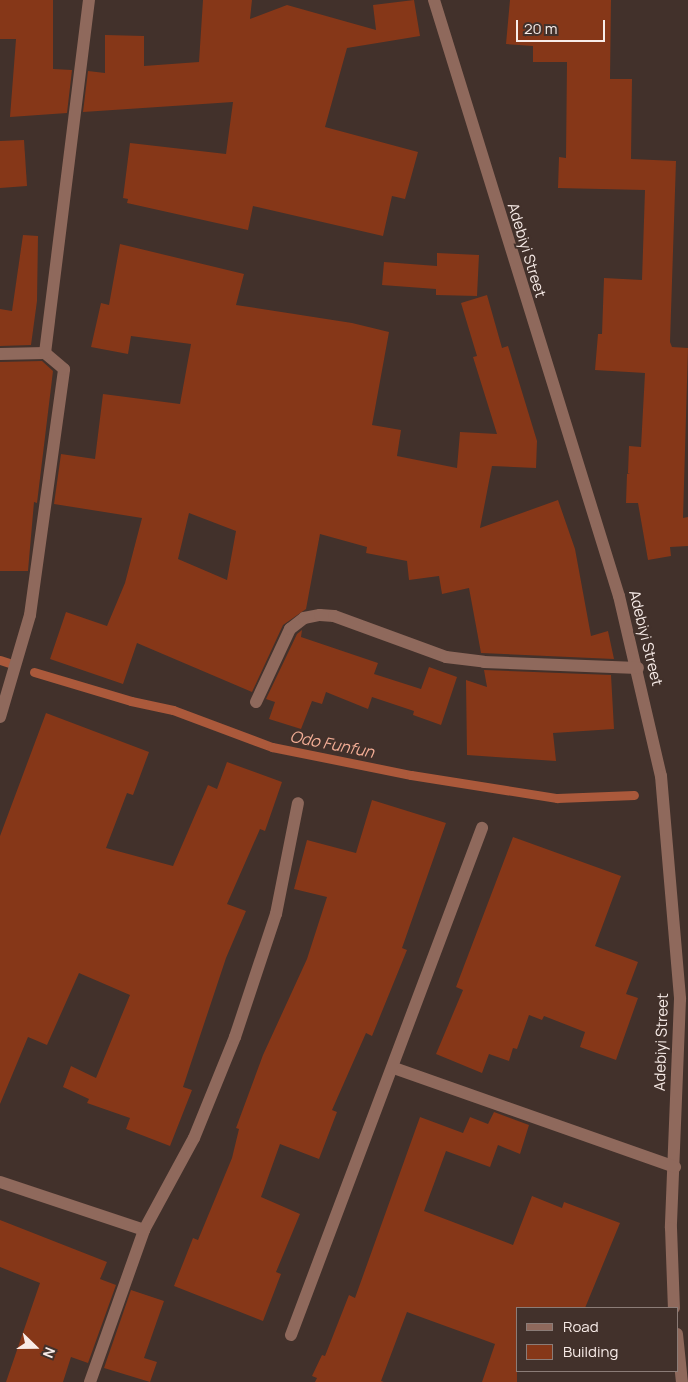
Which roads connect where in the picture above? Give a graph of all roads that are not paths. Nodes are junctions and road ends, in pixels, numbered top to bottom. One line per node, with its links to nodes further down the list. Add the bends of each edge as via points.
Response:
1 (89, 0): 3 (street)
2 (434, 0): 5 (street, Adebiyi Street, via 619,596)
3 (45, 353): 4 (street); 7 (street, via 64,369 30,614)
4 (0, 354)
5 (638, 668): 6 (street, via 484,662 446,657 334,616 320,615 304,618 290,629); 11 (street, Adebiyi Street, via 662,776 679,990)
6 (256, 702)
7 (0, 717)
8 (298, 803): 13 (street, via 276,914 235,1038 194,1138)
9 (482, 828): 10 (street)
10 (394, 1068): 11 (street); 15 (street)
11 (675, 1167): 14 (street, Adebiyi Street, via 671,1228)
12 (0, 1182): 13 (street)
13 (144, 1230): 17 (street)
14 (674, 1307)
15 (291, 1335)
16 (678, 1344): 18 (street)
17 (90, 1382)
18 (682, 1382)

